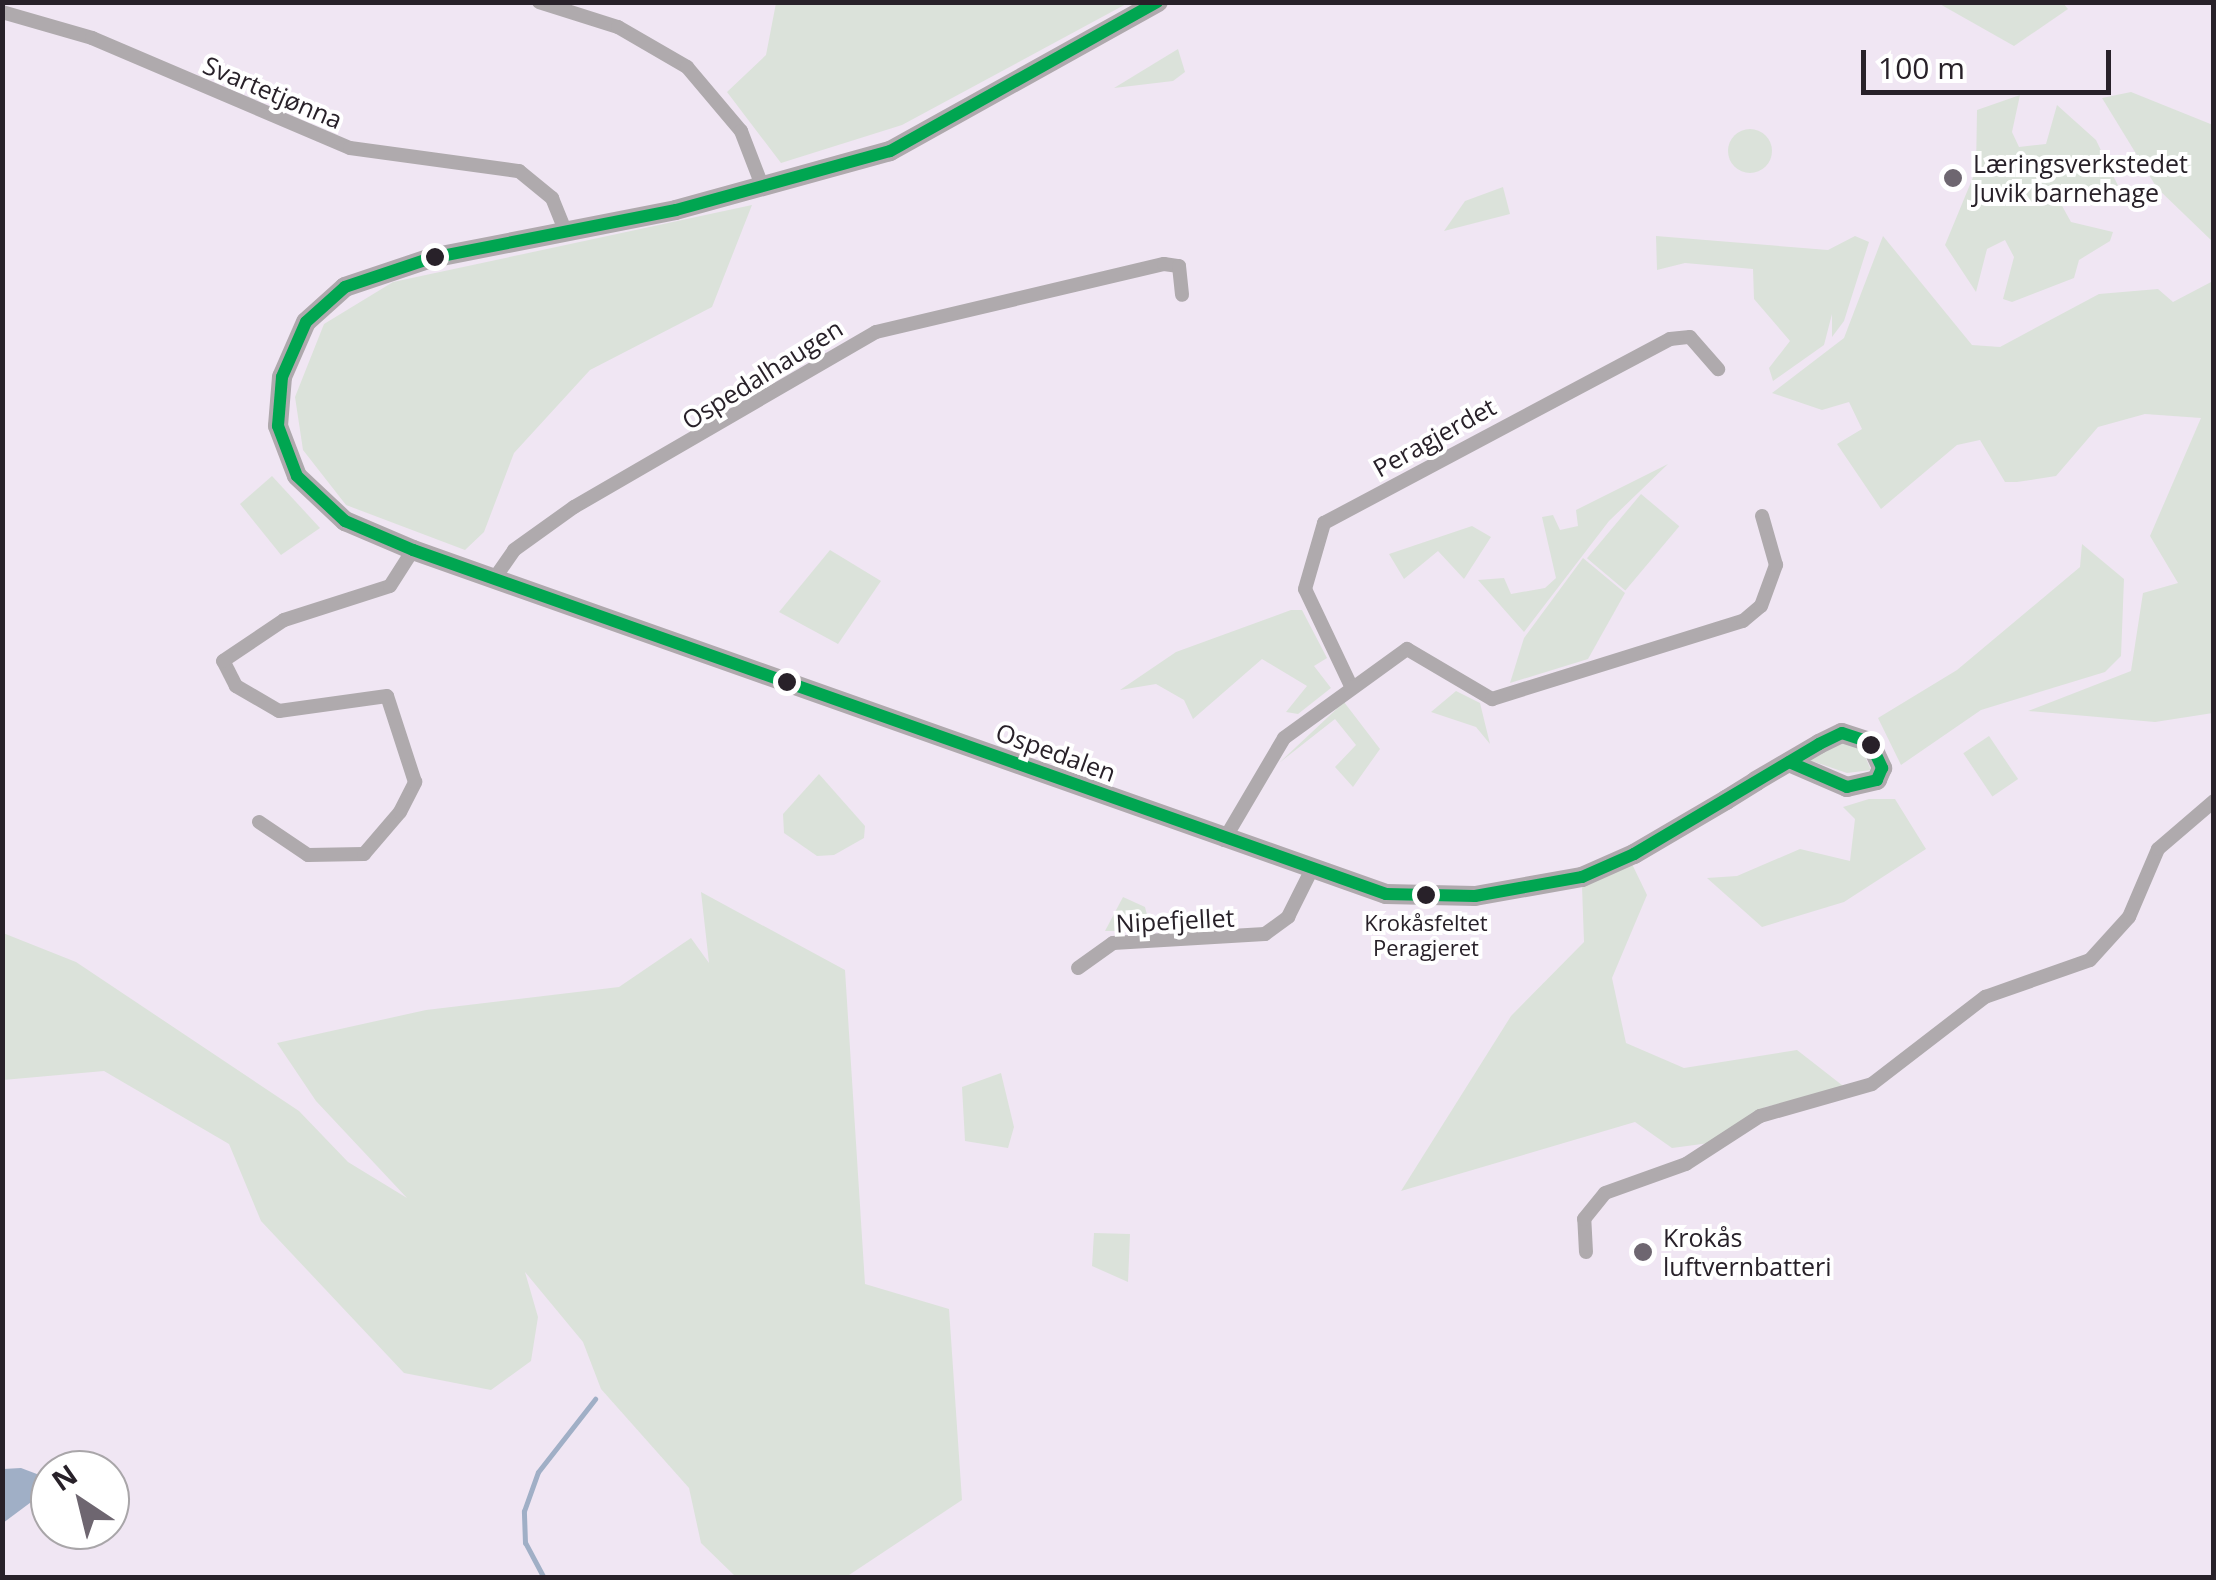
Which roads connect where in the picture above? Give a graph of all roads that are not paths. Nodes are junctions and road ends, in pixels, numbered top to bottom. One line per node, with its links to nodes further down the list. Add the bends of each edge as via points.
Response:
1 (539, 2): 4 (street, via 618,27 686,67 741,131)
2 (1158, 2): 4 (street, Ospedalen, via 927,136)
3 (2, 12): 5 (street, Svartetjønna, via 92,38 350,148 519,171 552,198)
4 (763, 188): 5 (street, Ospedalen)
5 (565, 230): 9 (street, Ospedalen, via 364,278 323,304 296,340 276,416 297,476 345,521)
6 (1182, 295): 10 (street, Ospedalhaugen, via 1179,266 1164,264 876,332 574,508 514,550)
7 (1718, 368): 11 (street, Peragjerdet, via 1690,337 1670,339 1324,524 1304,589)
8 (1762, 516): 11 (street, via 1776,565 1761,606 1735,625 1492,699 1407,650)
9 (413, 550): 10 (street, Ospedalen); 14 (street, via 390,586 284,620 222,662 236,686 278,711 387,696 415,782 400,812 364,854 308,855)
10 (494, 579): 15 (street, Ospedalen)
11 (1352, 686): 15 (street, via 1284,738)
12 (1789, 762): 16 (street, Ospedalen, via 1634,854 1559,883 1432,899)
13 (2214, 801): 18 (street, via 2158,850 2129,917 2090,960 1985,997 1872,1084 1760,1116 1686,1164 1605,1193 1584,1218)
14 (259, 822)
15 (1224, 840): 16 (street, Ospedalen)
16 (1310, 873): 17 (street, Nipefjellet, via 1288,917 1265,934 1113,944)
17 (1078, 968)
18 (1586, 1252)

